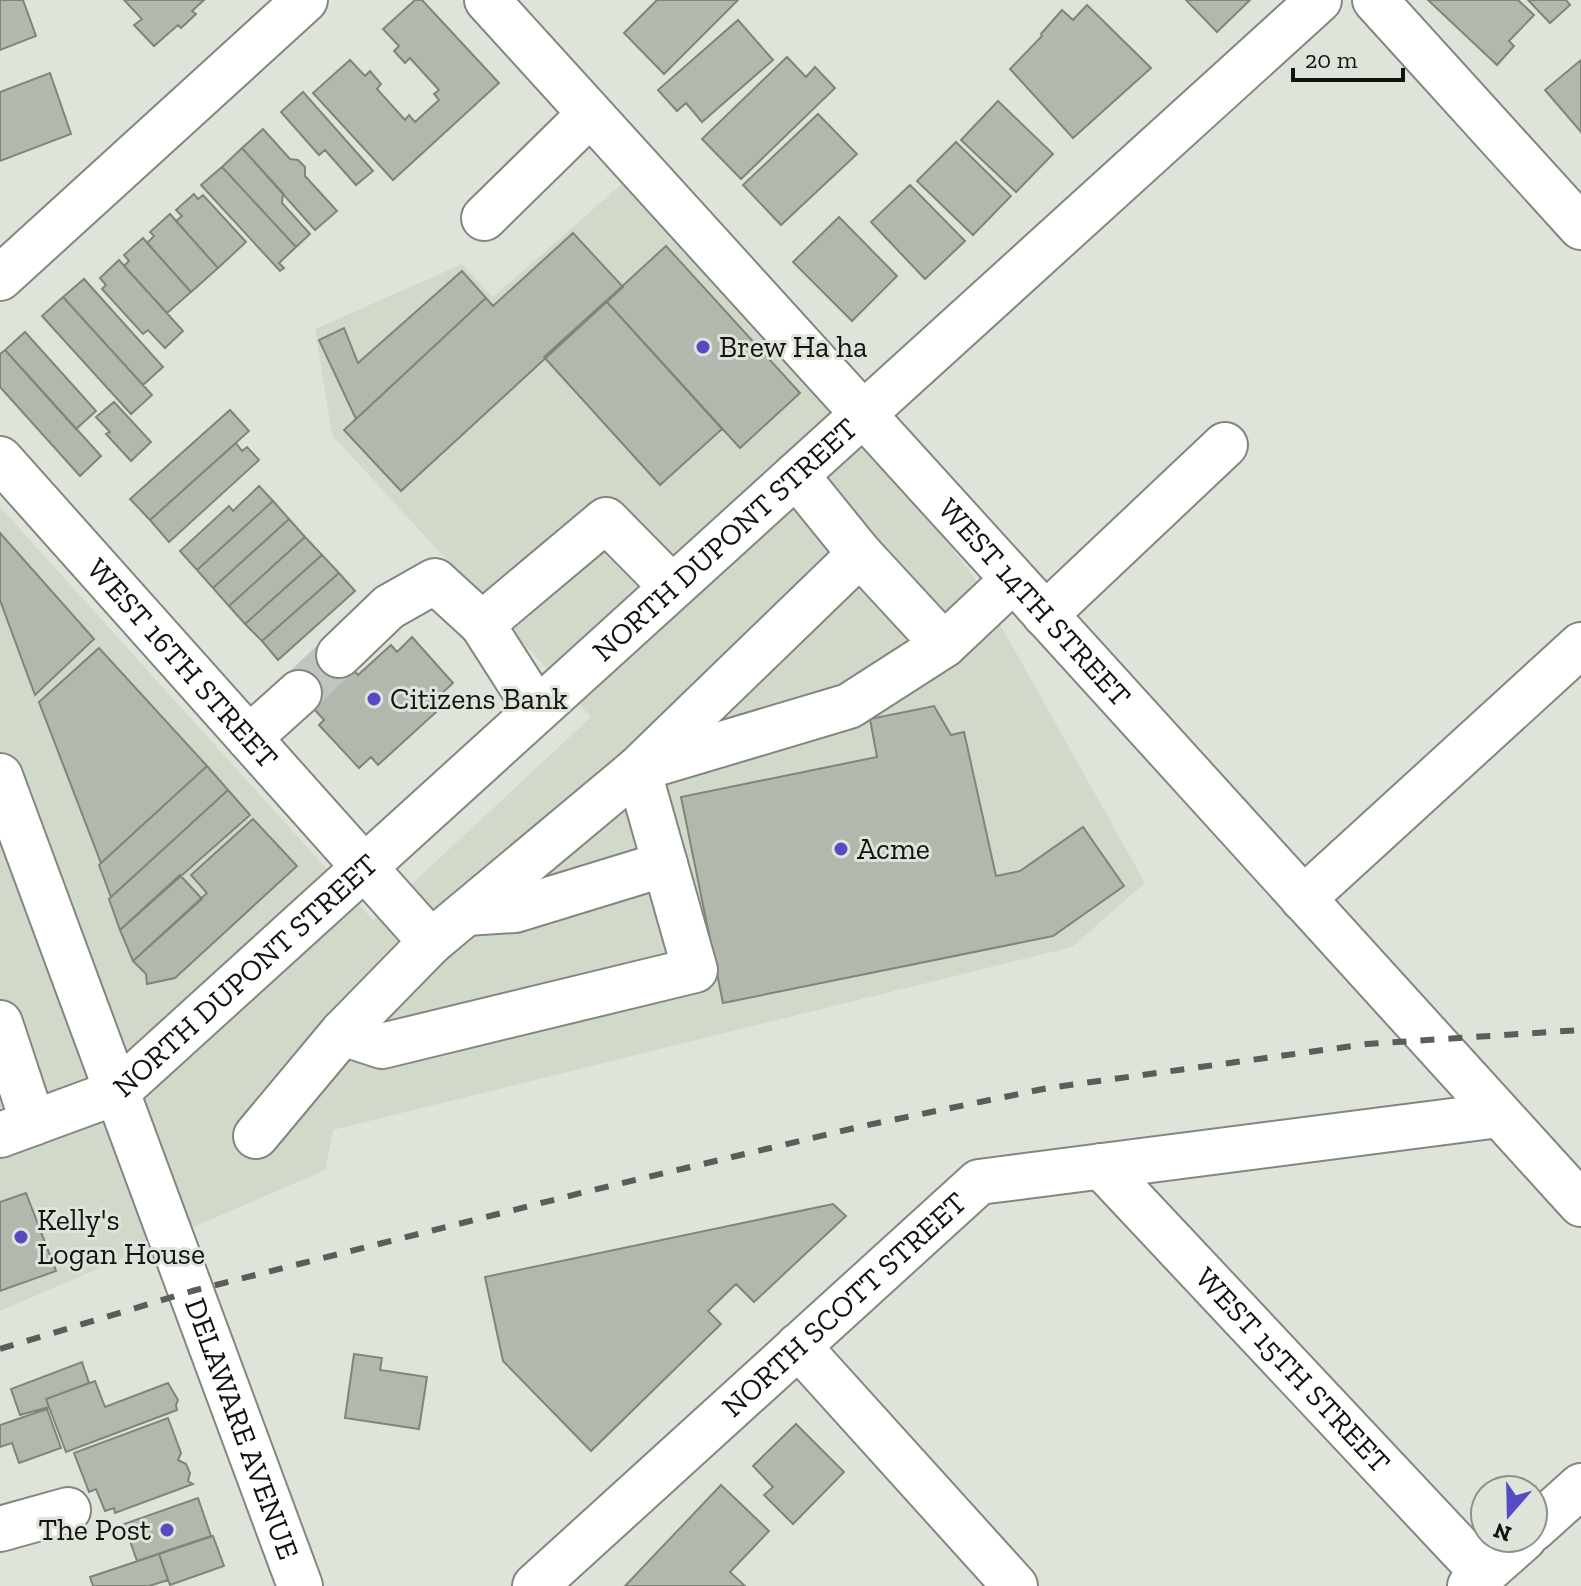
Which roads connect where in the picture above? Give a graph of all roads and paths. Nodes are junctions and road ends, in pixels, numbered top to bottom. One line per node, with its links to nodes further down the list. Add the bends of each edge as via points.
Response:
1 (305, 0): 8 (street)
2 (487, 0): 5 (street, WEST 14TH STREET)
3 (1319, 0): 9 (street, NORTH DUPONT STREET)
4 (1375, 0): 7 (street)
5 (590, 114): 6 (street); 9 (street, WEST 14TH STREET)
6 (484, 218)
7 (1581, 227)
8 (0, 278)
9 (863, 414): 12 (street, NORTH DUPONT STREET); 14 (street, WEST 14TH STREET)
10 (1225, 445): 16 (street)
11 (0, 459): 23 (street, WEST 16TH STREET)
12 (796, 475): 13 (street); 15 (street, NORTH DUPONT STREET)
13 (860, 554): 18 (street); 24 (street)
14 (1013, 580): 16 (street, WEST 14TH STREET); 18 (street)
15 (672, 587): 17 (street, via 606,520); 22 (street, NORTH DUPONT STREET)
16 (1045, 615): 28 (street, WEST 14TH STREET)
17 (482, 624): 20 (street, via 435,581 389,607); 22 (street)
18 (944, 645): 24 (street, via 849,706)
19 (1578, 652): 28 (street)
20 (339, 655)
21 (299, 693): 23 (street)
22 (537, 710): 27 (street, NORTH DUPONT STREET)
23 (249, 738): 27 (street, WEST 16TH STREET)
24 (638, 769): 26 (street); 29 (street)
25 (0, 776): 33 (street, DELAWARE AVENUE)
26 (665, 864): 29 (street, via 515,910); 32 (street, via 695,970 382,1046)
27 (364, 867): 30 (street, WEST 16TH STREET); 33 (street, NORTH DUPONT STREET)
28 (1303, 899): 34 (street, WEST 14TH STREET)
29 (466, 913): 30 (street)
30 (431, 942): 32 (street)
31 (0, 1023): 35 (street)
32 (342, 1033): 36 (street)
33 (117, 1092): 35 (street, NORTH DUPONT STREET); 47 (street, DELAWARE AVENUE)
34 (1499, 1115): 37 (street, NORTH SCOTT STREET); 38 (street, WEST 14TH STREET)
35 (16, 1129)
36 (256, 1136)
37 (1101, 1166): 39 (street, NORTH SCOTT STREET, via 979,1182); 46 (street, WEST 15TH STREET)
38 (1581, 1204)
39 (798, 1346): 45 (street); 48 (street, NORTH SCOTT STREET)
40 (1581, 1486): 42 (street)
41 (68, 1510): 43 (street)
42 (1549, 1515)
43 (0, 1529)
44 (1506, 1554): 46 (street)
45 (992, 1578)
46 (1477, 1580)
47 (300, 1586)
48 (535, 1586)

